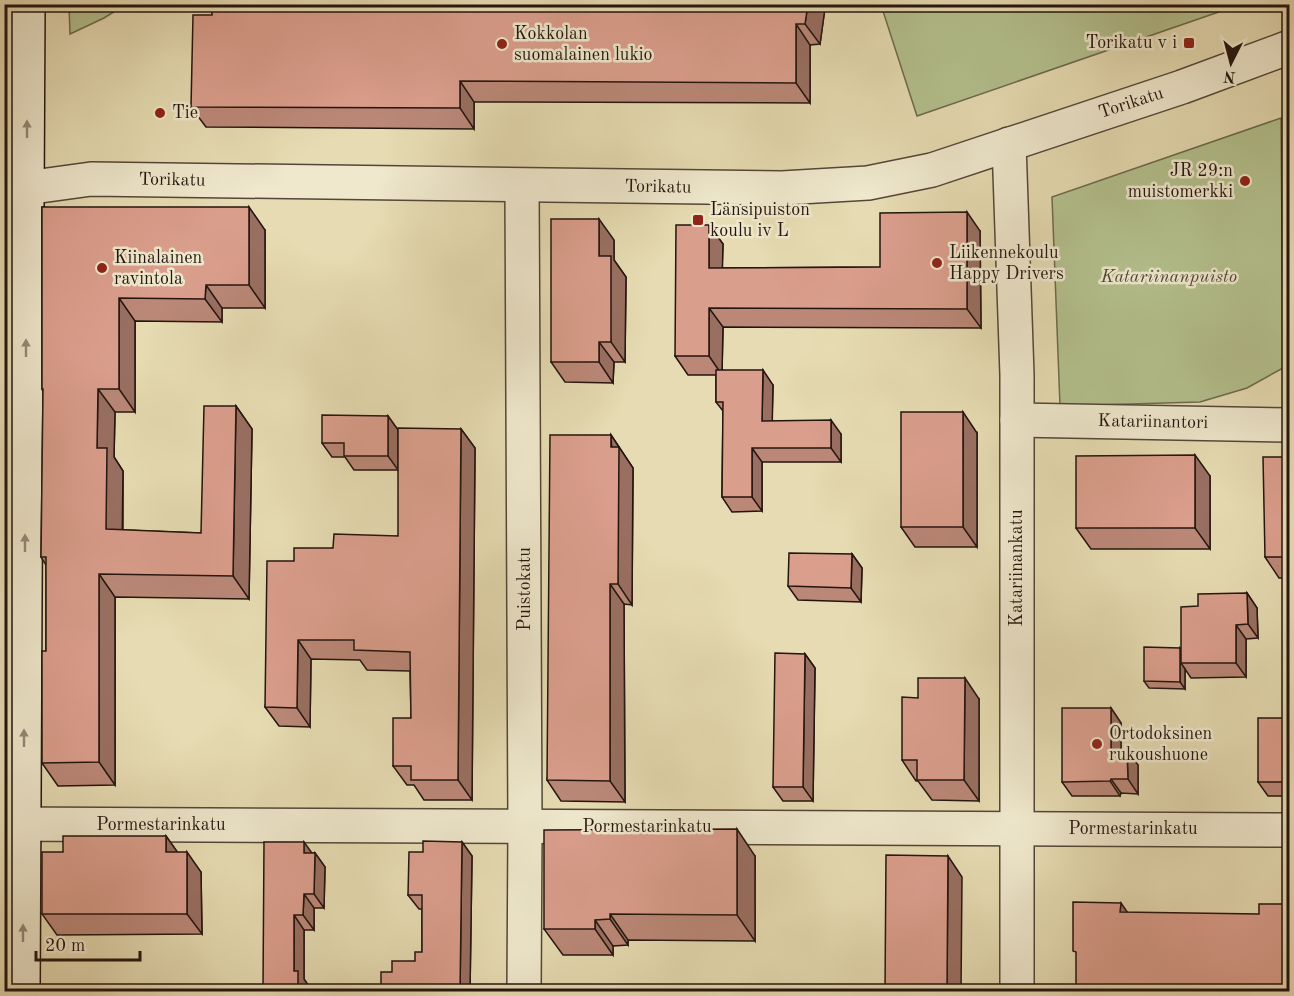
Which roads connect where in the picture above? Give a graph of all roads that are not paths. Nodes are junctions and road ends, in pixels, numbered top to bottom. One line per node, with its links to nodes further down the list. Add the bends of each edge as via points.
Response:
1 (28, 4): 5 (street, one-way to 1)
2 (1290, 47): 3 (street, Torikatu)
3 (1009, 144): 4 (street, Torikatu, via 932,170 868,183 782,188); 6 (street, Katariinankatu)
4 (522, 186): 5 (street, Torikatu, via 91,179); 9 (street, Puistokatu)
5 (16, 189): 8 (street, one-way to 5)
6 (1017, 420): 7 (street, Katariinantori); 10 (street, Katariinankatu)
7 (1290, 425)
8 (14, 824): 9 (street, Pormestarinkatu); 12 (street, one-way to 8)
9 (525, 827): 10 (street, Pormestarinkatu); 13 (street, Puistokatu)
10 (1018, 828): 11 (street, Pormestarinkatu); 14 (street, Katariinankatu)
11 (1290, 830)
12 (23, 992)
13 (524, 992)
14 (1017, 992)

